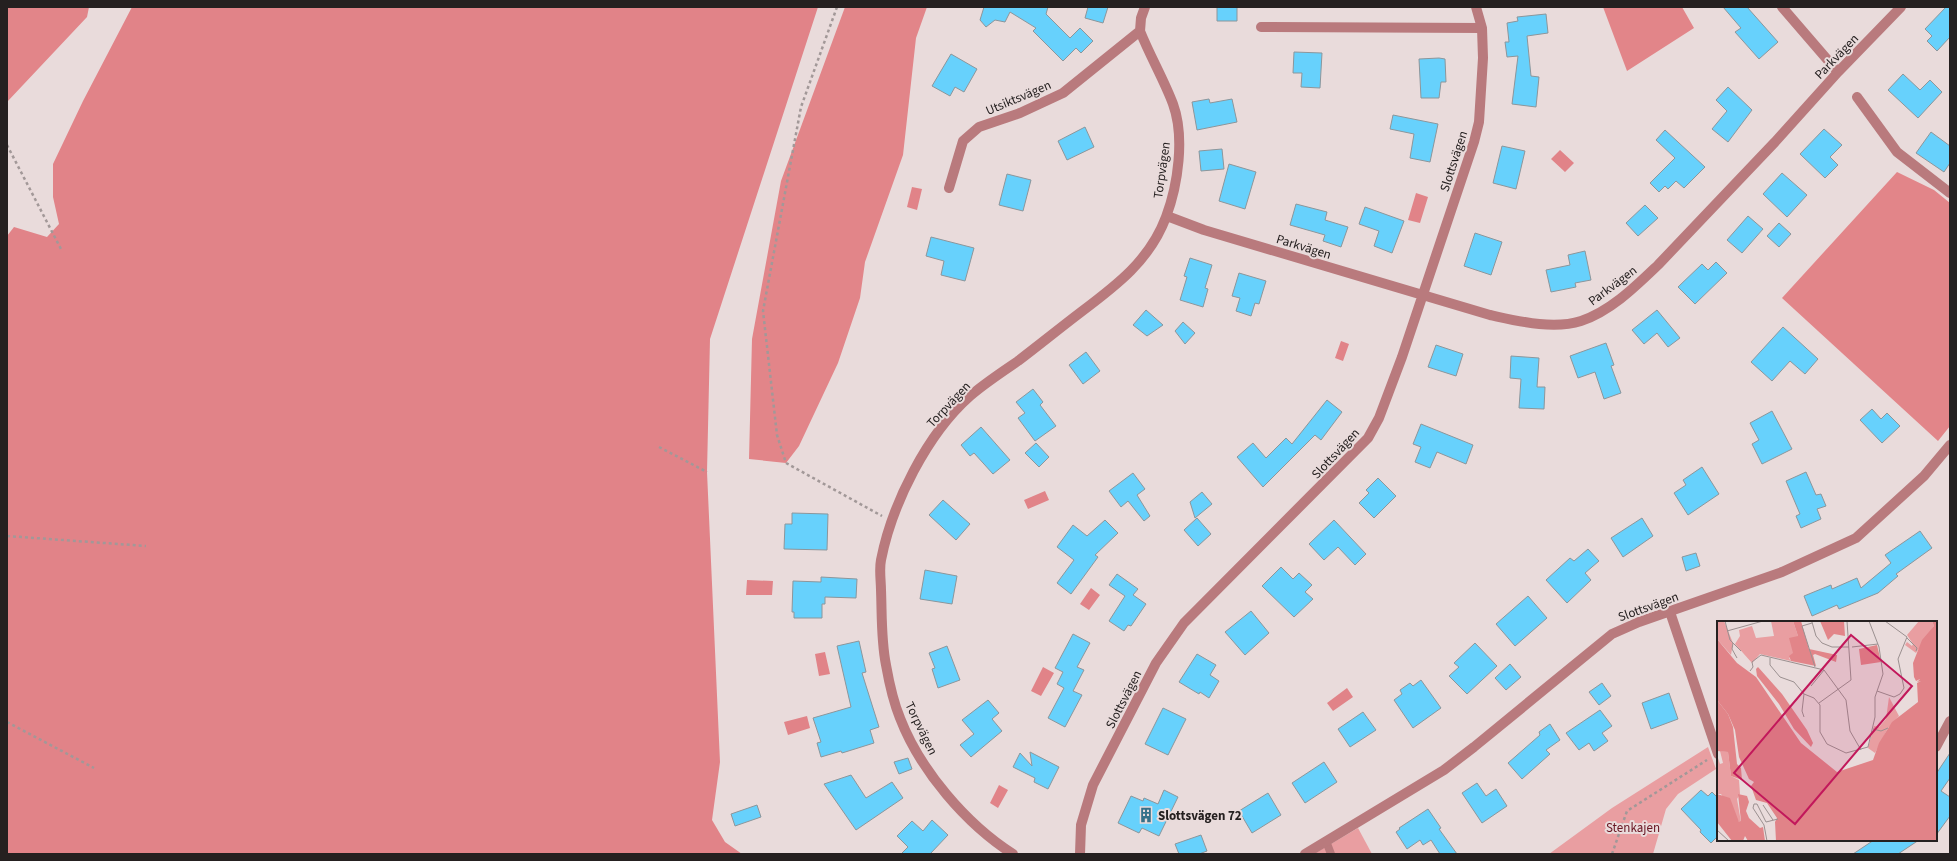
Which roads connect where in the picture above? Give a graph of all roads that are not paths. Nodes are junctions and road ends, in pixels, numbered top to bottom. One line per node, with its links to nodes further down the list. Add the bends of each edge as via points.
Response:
1 (1145, 7): 7 (street)
2 (1476, 7): 6 (street, Slottsvägen)
3 (1782, 7): 8 (street)
4 (1901, 7): 8 (street, Parkvägen)
5 (1261, 27): 6 (street)
6 (1482, 28): 13 (street, Slottsvägen, via 1479,122)
7 (1140, 31): 10 (street, Utsiktsvägen, via 1063,93 1020,113 979,127 963,141); 12 (street, Torpvägen, via 1173,106 1179,138 1176,178)
8 (1838, 72): 13 (street, Parkvägen, via 1683,240 1638,284 1600,312 1580,321 1558,324 1525,322)
9 (1857, 97): 11 (street, via 1897,152)
10 (949, 188)
11 (1950, 193)
12 (1167, 216): 13 (street, Parkvägen, via 1204,230); 20 (street, Torpvägen, via 1150,250 1136,268 1097,301 969,397 942,426 914,471 891,521 880,562 882,646 900,718 919,756 939,785 966,815)
13 (1423, 296): 21 (street, Slottsvägen, via 1379,418 1368,438 1184,623 1156,663 1093,785 1081,825)
14 (1950, 445): 15 (street, Slottsvägen, via 1924,476 1856,538 1782,572)
15 (1670, 612): 18 (street); 19 (street, Slottsvägen, via 1612,634 1444,770)
16 (1950, 721): 17 (street)
17 (1937, 745)
18 (1717, 750)
19 (1326, 842): 22 (street, Slottsvägen); 23 (lane)
20 (1013, 854)
21 (1080, 854)
22 (1305, 854)
23 (1331, 854)

